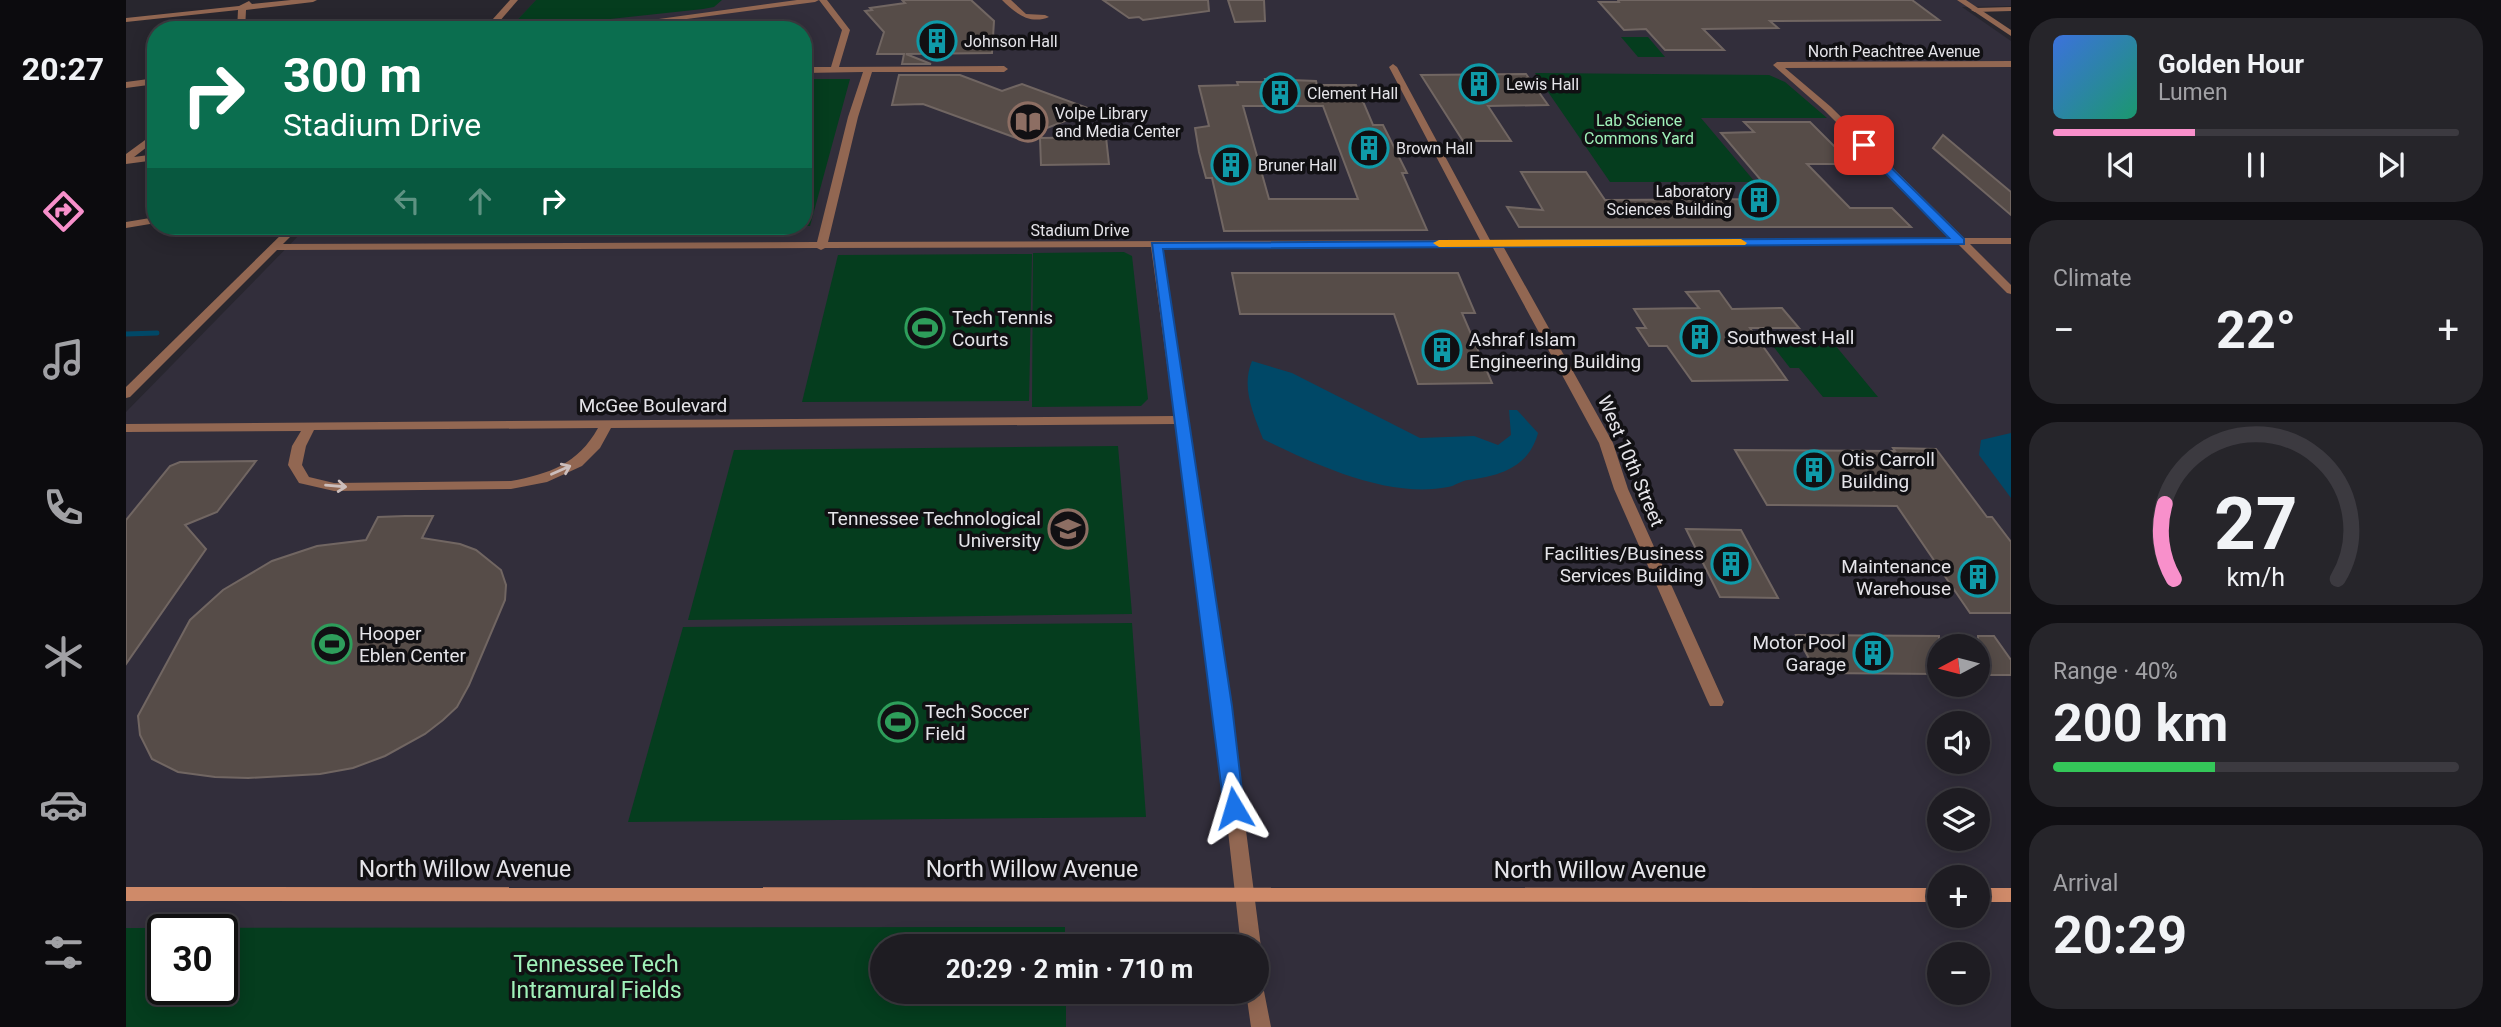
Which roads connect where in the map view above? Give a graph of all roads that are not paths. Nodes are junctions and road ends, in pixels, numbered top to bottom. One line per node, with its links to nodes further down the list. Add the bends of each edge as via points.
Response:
1 (253, 0): 8 (street)
2 (313, 0): 8 (street)
3 (514, 0): 14 (street)
4 (816, 0): 15 (street)
5 (823, 0): 21 (street, via 846,30)
6 (1006, 0): 11 (street, via 1024,16)
7 (1961, 0): 10 (street)
8 (243, 7): 12 (street); 13 (street)
9 (2011, 9): 10 (street)
10 (1975, 10): 16 (street)
11 (1045, 17)
12 (126, 20)
13 (242, 21)
14 (495, 21)
15 (653, 21)
16 (2011, 34)
17 (2011, 64): 33 (street, North Peachtree Avenue, via 1777,65 1848,128)
18 (1393, 67): 31 (street, West 10th Street)
19 (1004, 69): 22 (street)
20 (812, 70): 21 (street)
21 (834, 70): 22 (street)
22 (868, 70): 36 (street)
23 (147, 82): 24 (street)
24 (126, 85)
25 (147, 142): 27 (street)
26 (147, 158): 27 (street)
27 (126, 160)
28 (147, 222): 29 (street)
29 (126, 225)
30 (287, 235): 35 (street)
31 (1490, 241): 33 (street, Stadium Drive); 34 (street, Stadium Drive); 43 (street, West 10th Street, via 1606,443 1621,489)
32 (2011, 241): 33 (street, Stadium Drive)
33 (1960, 242): 37 (street)
34 (1156, 245): 36 (street, Stadium Drive); 39 (street)
35 (275, 247): 36 (street, Stadium Drive); 38 (street)
36 (821, 247)
37 (2011, 291)
38 (126, 394)
39 (1181, 420): 40 (street, McGee Boulevard); 45 (street)
40 (606, 425): 41 (street, McGee Boulevard); 41 (street, one-way to 40, via 295,465 304,481 334,487 511,485 542,479 577,463)
41 (310, 426): 42 (street, McGee Boulevard)
42 (126, 428)
43 (1716, 702)
44 (126, 894): 45 (main road, North Willow Avenue)
45 (1245, 894): 46 (main road, North Willow Avenue); 49 (street)
46 (1927, 895)
47 (1990, 895): 48 (main road)
48 (2011, 895)
49 (1250, 934)
50 (1258, 1004): 51 (street)
51 (1261, 1027)

